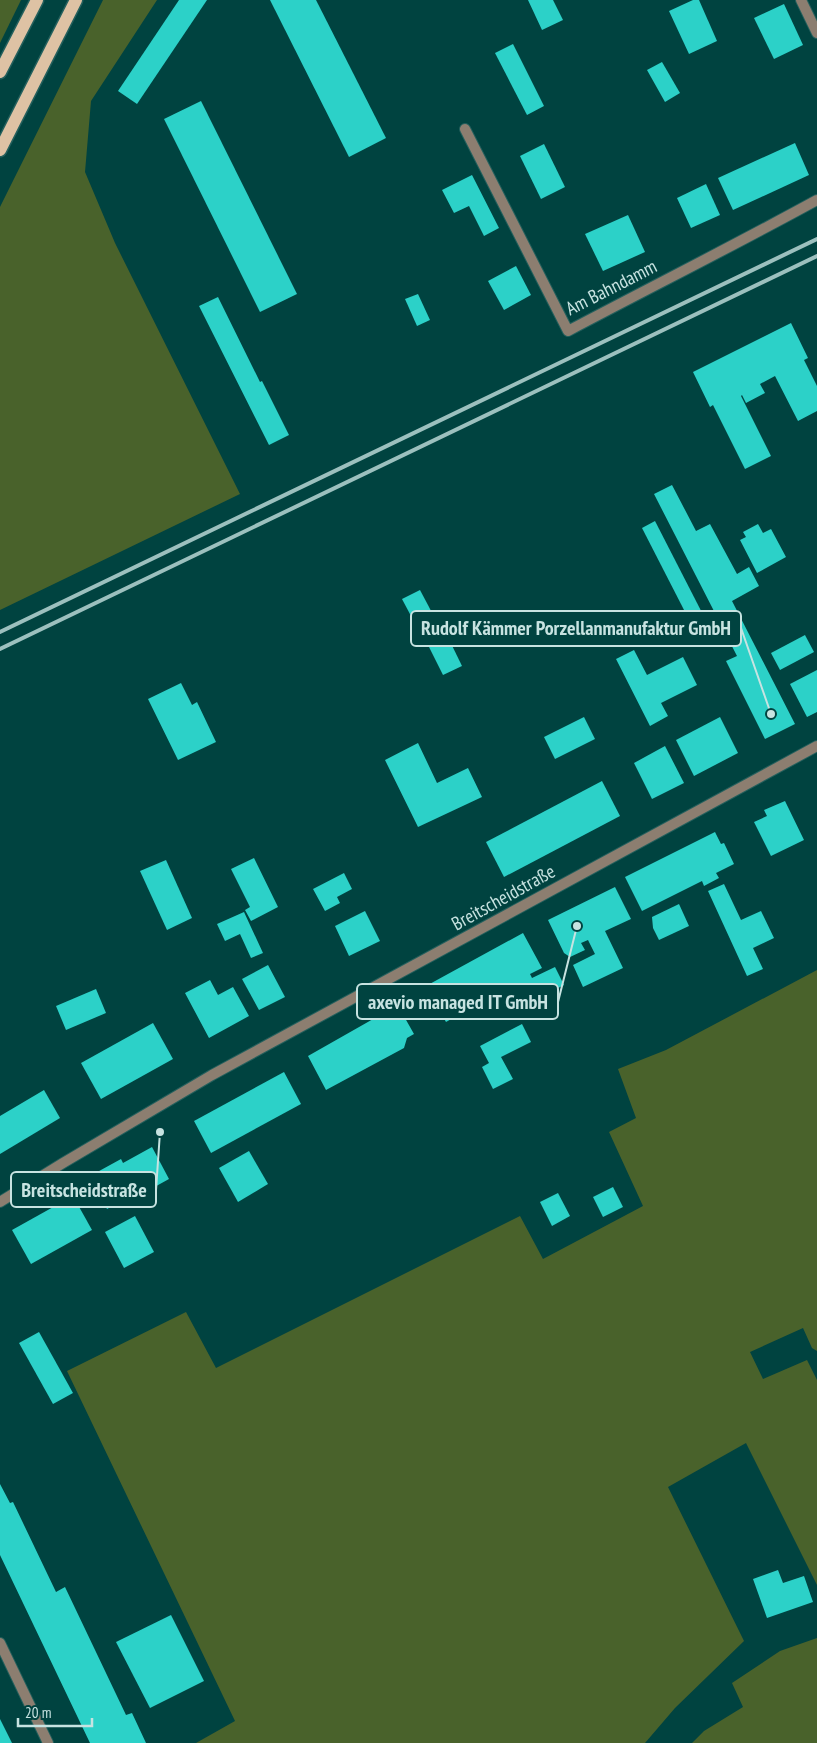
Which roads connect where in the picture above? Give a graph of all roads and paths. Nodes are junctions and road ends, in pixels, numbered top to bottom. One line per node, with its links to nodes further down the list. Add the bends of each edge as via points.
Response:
1 (37, 0): 5 (main road)
2 (76, 0): 7 (main road)
3 (801, 0): 4 (street)
4 (817, 33)
5 (0, 72)
6 (465, 130): 8 (street, Am Bahndamm, via 568,331)
7 (0, 150)
8 (817, 200)
9 (817, 746): 10 (street, Breitscheidstraße, via 212,1074)
10 (0, 1202)
11 (0, 1644): 12 (street)
12 (48, 1743)

